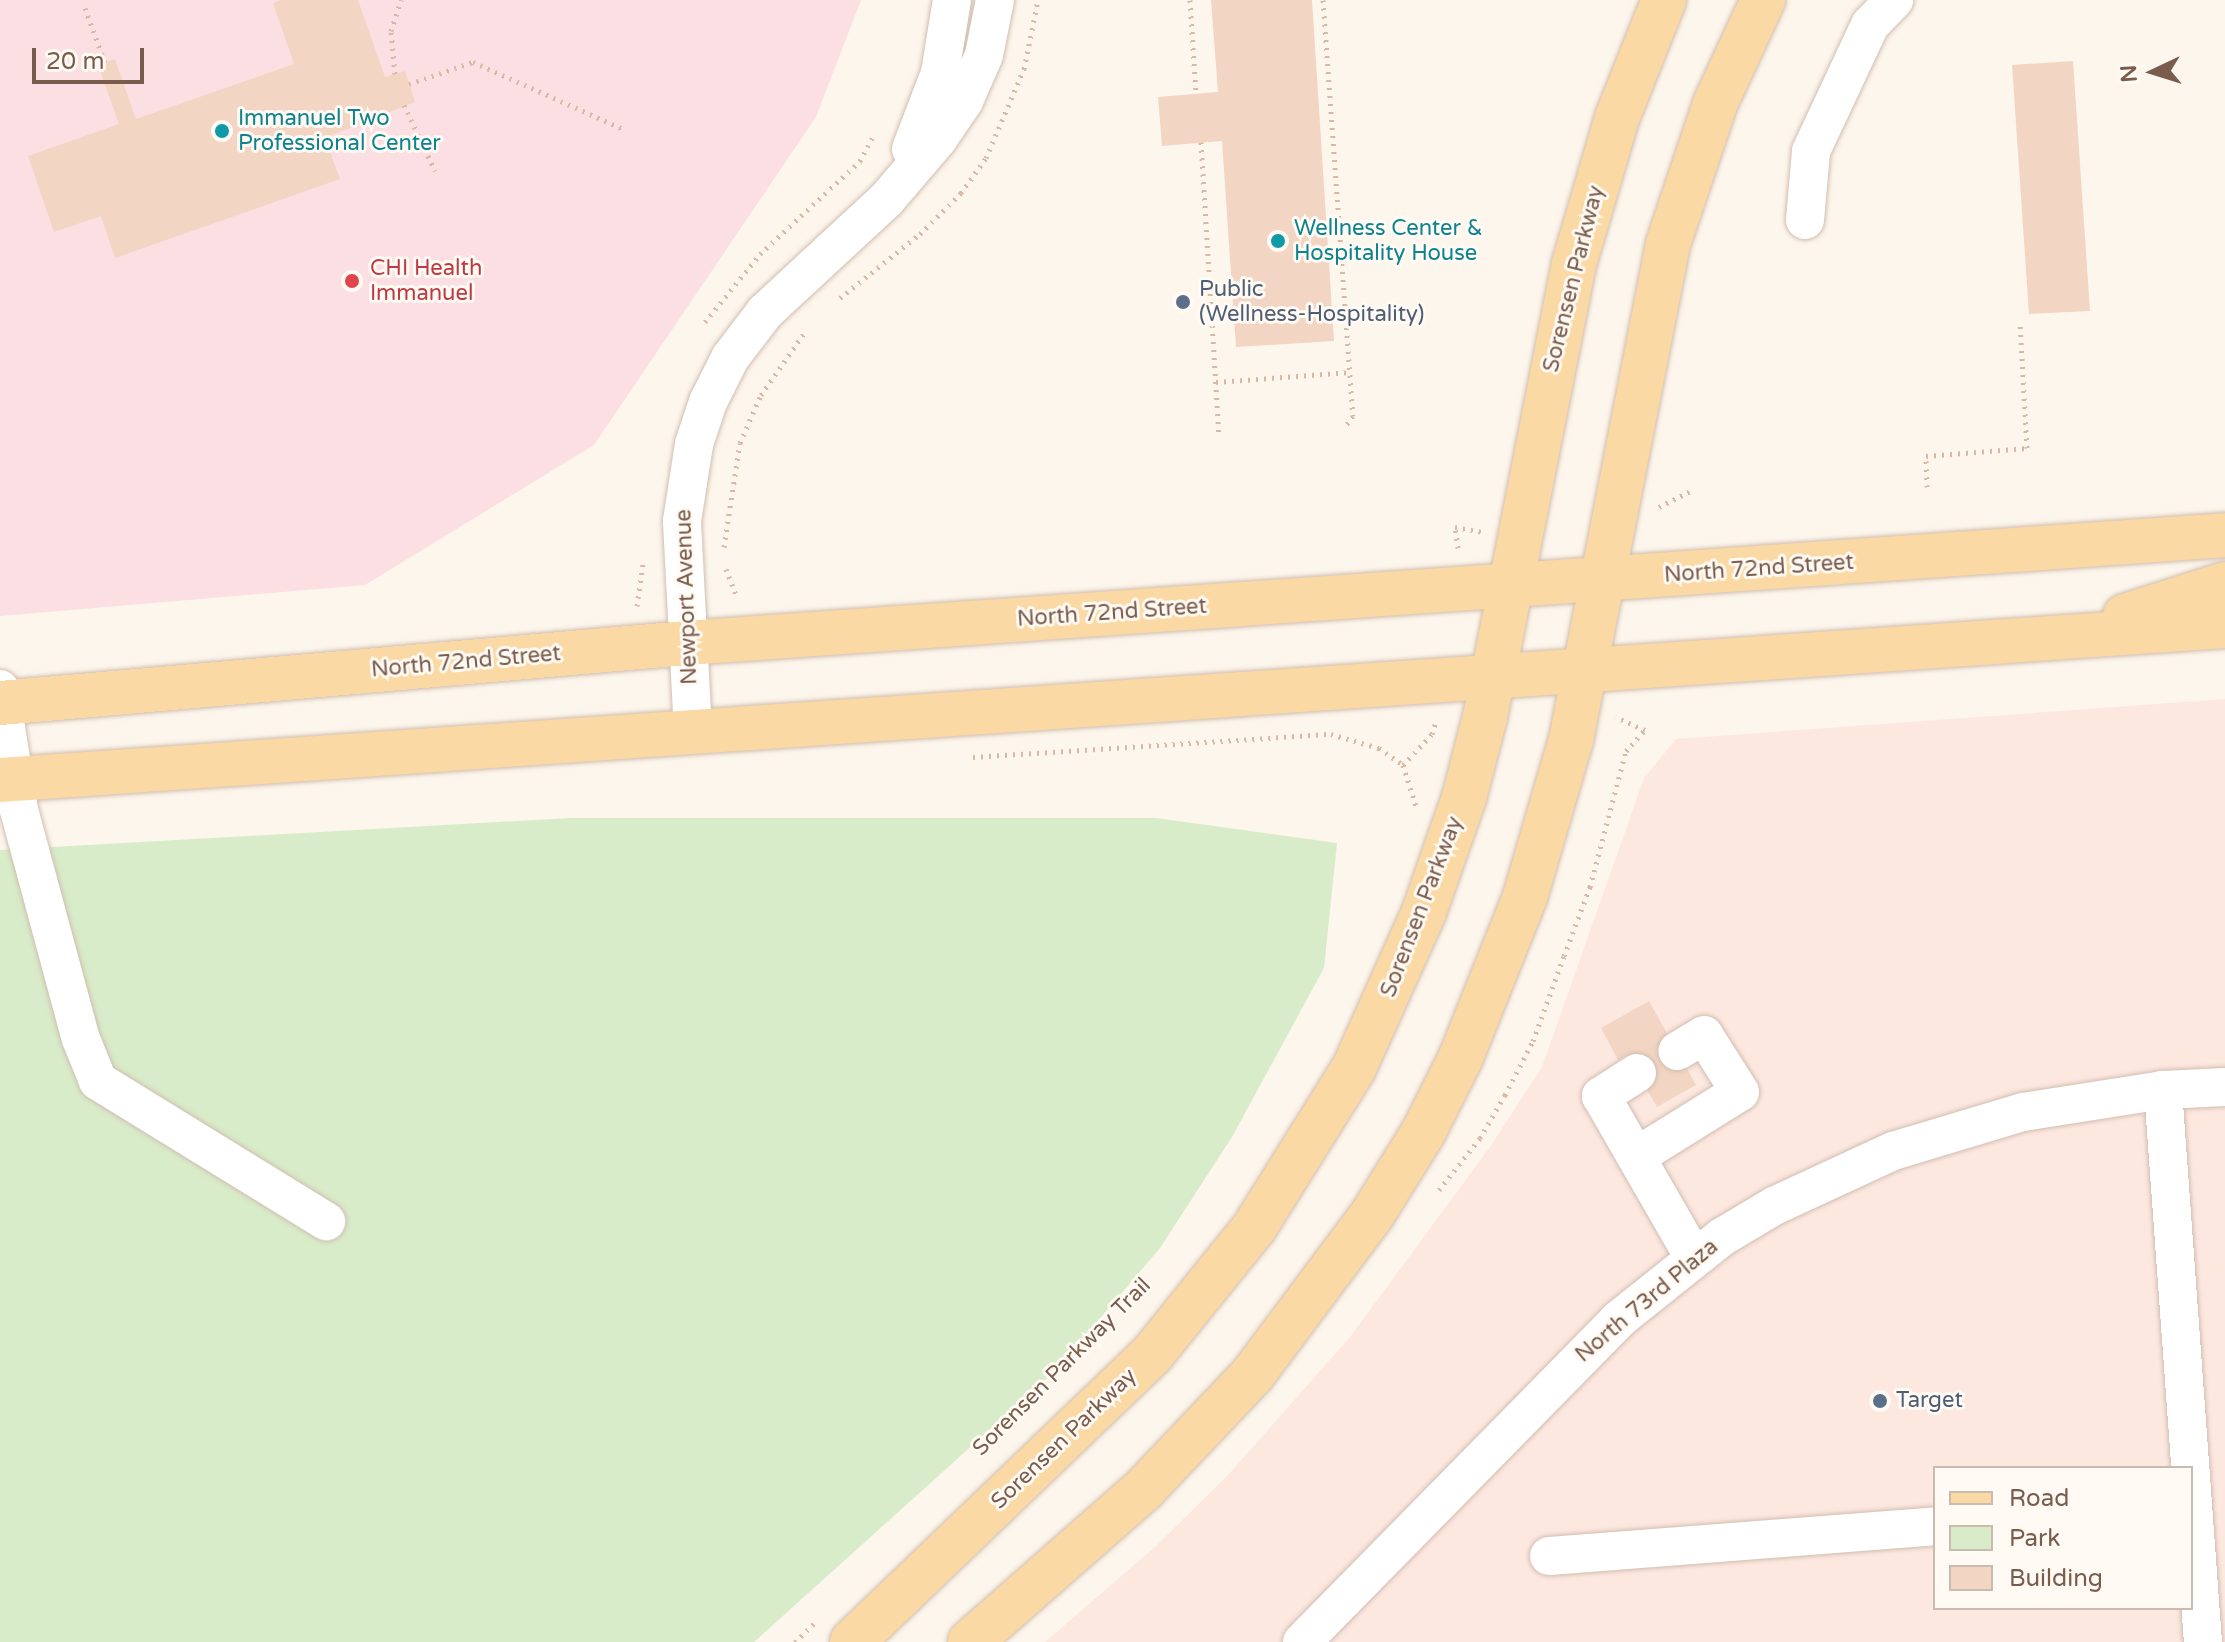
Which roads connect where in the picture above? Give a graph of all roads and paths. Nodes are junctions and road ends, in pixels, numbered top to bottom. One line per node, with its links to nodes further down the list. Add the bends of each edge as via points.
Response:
1 (401, 0): 12 (path, via 391,31)
2 (952, 0): 19 (street, Newport Avenue, via 929,111)
3 (995, 0): 19 (street, Newport Avenue, via 984,55 964,101)
4 (1038, 0): 21 (path, via 1024,69 986,158 920,234)
5 (1190, 0): 14 (path)
6 (1323, 0): 24 (path)
7 (1664, 0): 34 (main road, Sorensen Parkway, via 1617,118 1574,264)
8 (1763, 0): 32 (main road, via 1715,104 1668,244 1642,358)
9 (1894, 0): 20 (street, via 1870,25 1811,151)
10 (85, 8): 11 (path)
11 (105, 63)
12 (395, 74)
13 (409, 84): 16 (path, via 473,62)
14 (1196, 94)
15 (404, 105): 18 (path)
16 (626, 130)
17 (1201, 142): 25 (path)
18 (435, 171)
19 (887, 199): 38 (street, Newport Avenue, via 765,312 730,358 708,402 685,485)
20 (1805, 220)
21 (827, 308)
22 (816, 317): 30 (path, via 761,395 740,443)
23 (2020, 323): 28 (path, via 2027,448 1926,456)
24 (1351, 372): 25 (path); 26 (path, via 1353,416)
25 (1216, 382): 27 (path)
26 (1346, 425)
27 (1219, 435)
28 (1927, 487)
29 (2225, 535): 32 (main road, North 72nd Street)
30 (724, 550)
31 (725, 565): 35 (path)
32 (1604, 581): 34 (main road, North 72nd Street); 39 (main road)
33 (2225, 584): 37 (main road)
34 (1511, 587): 38 (main road, North 72nd Street); 40 (main road, Sorensen Parkway)
35 (737, 597)
36 (2225, 626): 37 (main road)
37 (2054, 637): 39 (main road)
38 (686, 643): 41 (main road, North 72nd Street); 42 (street, Newport Avenue)
39 (1587, 672): 40 (main road); 58 (main road, via 1545,836 1503,959 1455,1070 1394,1180 1295,1322 1230,1401 1144,1489)
40 (1493, 679): 42 (main road); 56 (main road, Sorensen Parkway, via 1464,798 1424,912 1354,1068 1303,1157 1206,1293 1153,1353)
41 (2, 699): 44 (street)
42 (693, 732): 44 (main road)
43 (1403, 765): 45 (path)
44 (7, 779): 51 (street, via 81,1039 98,1081)
45 (1416, 814)
46 (1677, 1051): 50 (street, via 1704,1035 1740,1092)
47 (1637, 1073): 50 (street, via 1601,1096)
48 (2225, 1087): 49 (street, North 73rd Plaza)
49 (2163, 1090): 52 (street, North 73rd Plaza, via 2023,1112 1893,1151 1774,1206); 53 (street)
50 (1637, 1156): 52 (street)
51 (326, 1221)
52 (1694, 1258): 59 (street, North 73rd Plaza, via 1543,1391)
53 (2203, 1505): 60 (street)
54 (1933, 1526): 55 (street)
55 (1549, 1556)
56 (835, 1631): 57 (path)
57 (795, 1642)
58 (970, 1642)
59 (1302, 1642)
60 (2203, 1642)

